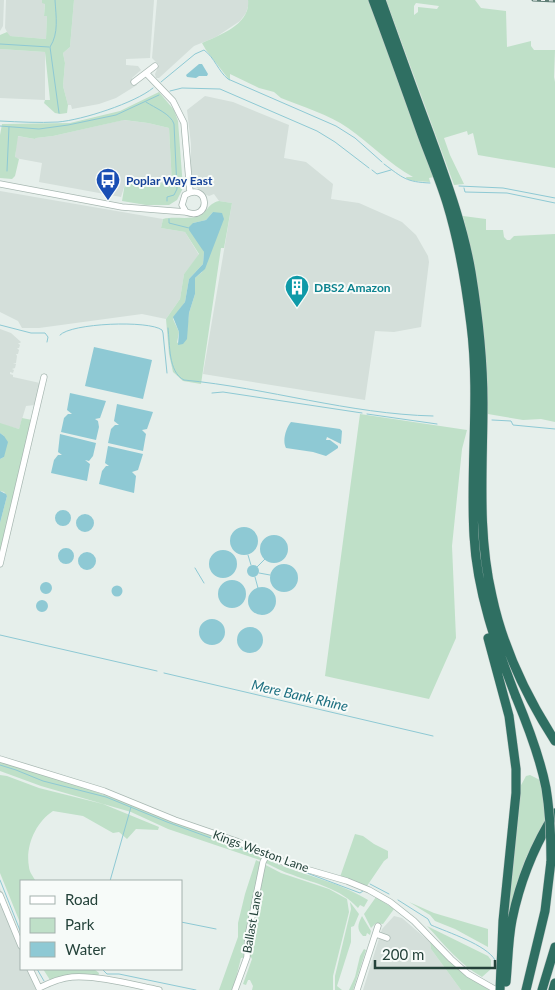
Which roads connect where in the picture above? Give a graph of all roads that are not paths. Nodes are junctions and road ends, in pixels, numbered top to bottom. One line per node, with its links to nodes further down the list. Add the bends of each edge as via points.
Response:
1 (373, 0): 12 (highway, via 447,202 463,269 472,327 475,381 472,497)
2 (381, 0): 14 (highway, via 454,202 470,270 479,327 483,385 483,539 492,597 523,687)
3 (156, 66): 4 (street)
4 (146, 72): 5 (street); 7 (street, via 173,101 184,123)
5 (134, 82)
6 (0, 184): 9 (street)
7 (190, 192): 8 (street, via 185,195); 10 (street, via 201,194 204,205 197,214)
8 (182, 205): 9 (street); 10 (street)
9 (166, 212): 10 (street)
10 (186, 212)
11 (44, 377): 13 (street)
12 (477, 561): 30 (highway, via 479,598 504,694 516,769); 32 (highway, bridge, via 489,620 535,748 549,811 551,861 545,911)
13 (0, 564)
14 (555, 741)
15 (0, 759): 17 (street, Kings Weston Lane, via 104,791)
16 (555, 812): 31 (highway, via 534,849 522,881 512,922)
17 (267, 854): 27 (street, Ballast Lane, via 248,936 247,957); 29 (street, Kings Weston Lane, via 285,863 347,881 390,902 468,974)
18 (0, 895): 22 (street)
19 (378, 926): 20 (street)
20 (376, 934): 21 (street); 28 (street)
21 (387, 938)
22 (20, 944)
23 (555, 947): 33 (highway)
24 (30, 970): 26 (street, via 39,988 72,977)
25 (555, 983): 34 (highway)
26 (159, 990)
27 (235, 990)
28 (357, 990)
29 (496, 990)
30 (500, 990)
31 (505, 990)
32 (526, 990)
33 (542, 990)
34 (553, 990)

